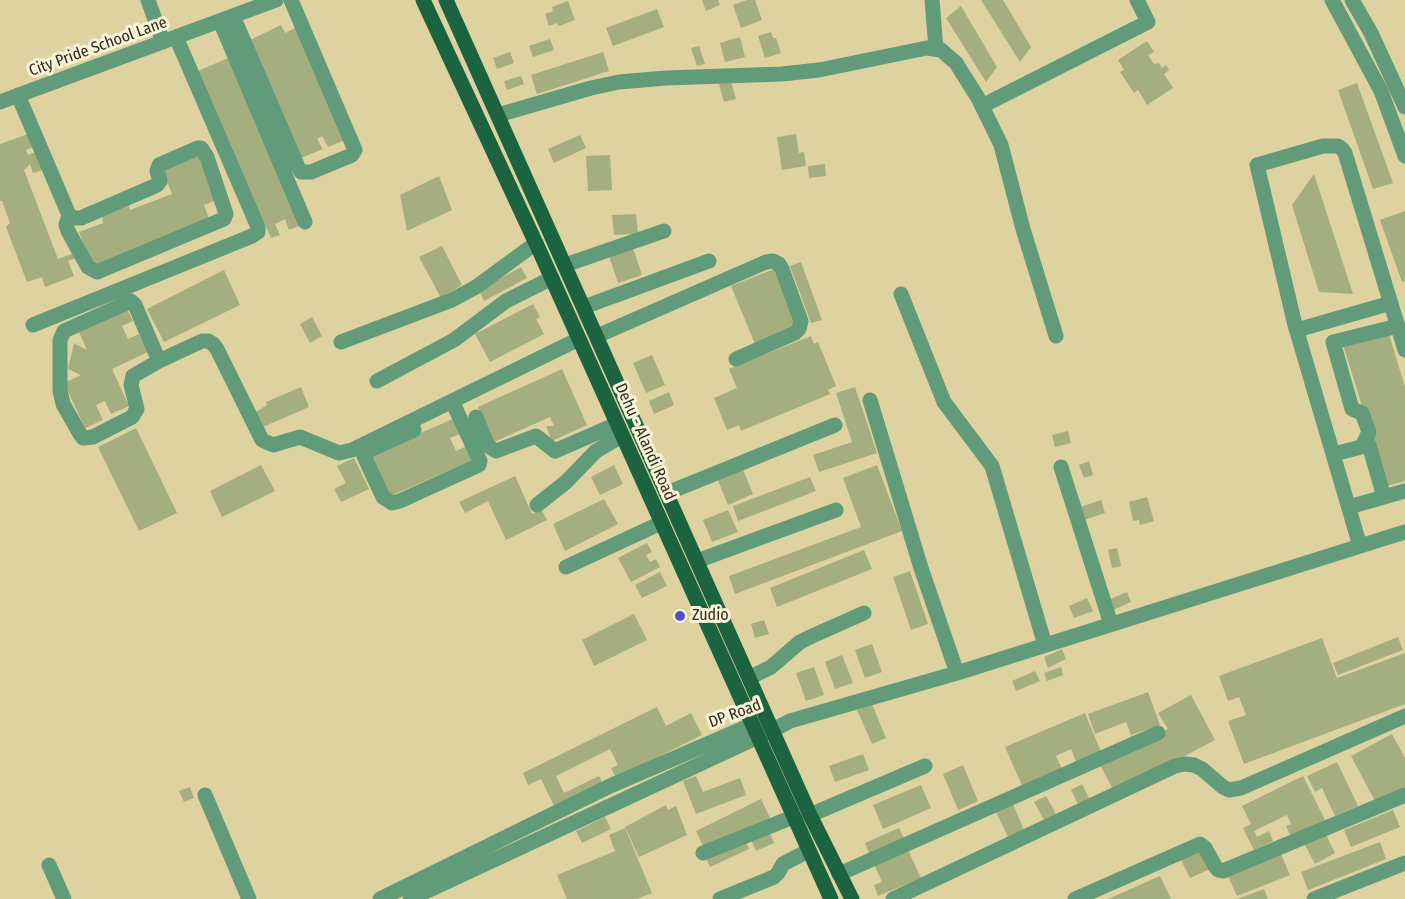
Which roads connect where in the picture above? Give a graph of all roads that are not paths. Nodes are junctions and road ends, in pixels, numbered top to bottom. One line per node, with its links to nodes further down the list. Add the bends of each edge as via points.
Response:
1 (148, 0): 11 (street)
2 (276, 0): 10 (street, City Pride School Lane)
3 (291, 0): 10 (street, via 356,150 311,172 298,167)
4 (423, 0): 22 (main road, Dehu - Alandi Road)
5 (446, 0): 17 (main road, Dehu - Alandi Road)
6 (932, 0): 12 (street)
7 (1137, 0): 15 (street, via 1148,22)
8 (1332, 0): 18 (street, via 1381,91)
9 (1352, 0): 16 (street)
10 (226, 19): 11 (street, City Pride School Lane); 20 (street)
11 (170, 39): 13 (street, City Pride School Lane); 26 (street, via 258,232)
12 (936, 49): 15 (street, via 947,53 956,63); 17 (street, via 782,74 619,82)
13 (18, 95): 14 (street, City Pride School Lane); 19 (street)
14 (0, 102)
15 (982, 106): 35 (street, via 1002,145)
16 (1405, 107)
17 (498, 115): 25 (main road, Dehu - Alandi Road)
18 (1405, 156)
19 (69, 215): 23 (street, via 68,231 83,258 97,272); 23 (street, via 81,218 158,185 159,165 201,148 226,214 219,221)
20 (305, 222)
21 (664, 231): 25 (street)
22 (536, 243): 27 (main road, Dehu - Alandi Road); 37 (street, via 452,300)
23 (156, 247): 26 (street)
24 (710, 261): 30 (street)
25 (565, 264): 30 (main road, Dehu - Alandi Road)
26 (166, 271): 31 (street)
27 (552, 278): 36 (main road, Dehu - Alandi Road); 41 (street, via 506,301 454,340)
28 (901, 294): 64 (street, via 945,402 992,466)
29 (1390, 303): 32 (street); 33 (street); 33 (street, via 1345,153 1338,146 1323,146 1257,165)
30 (584, 307): 34 (main road, Dehu - Alandi Road)
31 (33, 325)
32 (1398, 326): 38 (street); 48 (street, via 1333,342 1352,409 1362,413 1369,432)
33 (1297, 330): 49 (street)
34 (597, 336): 39 (street, via 773,261 782,269 801,321 799,329); 52 (main road, Dehu - Alandi Road)
35 (1056, 336)
36 (579, 339): 43 (street); 47 (main road, Dehu - Alandi Road)
37 (341, 342)
38 (1405, 350)
39 (736, 359)
40 (159, 361): 40 (street, via 133,301 64,331 60,340 60,391 63,404 83,438 93,437 132,417 137,409 131,381); 45 (street, via 202,341 213,344 258,434 267,444 300,437 333,451 346,452)
41 (377, 381)
42 (870, 400): 65 (street)
43 (452, 401): 45 (street); 45 (street, via 479,465 392,502 383,496 364,456 414,430)
44 (476, 417): 47 (street, via 488,446 496,451 536,436 555,451)
45 (411, 421)
46 (835, 425): 52 (street)
47 (620, 430): 54 (street); 57 (main road, Dehu - Alandi Road)
48 (1362, 447): 49 (street); 53 (street, via 1369,445)
49 (1334, 454): 55 (street)
50 (1061, 467): 63 (street)
51 (1405, 491): 53 (street)
52 (667, 493): 60 (main road, Dehu - Alandi Road)
53 (1384, 497): 55 (street)
54 (537, 505)
55 (1349, 507): 59 (street)
56 (836, 510): 60 (street)
57 (661, 523): 61 (street); 69 (main road, Dehu - Alandi Road)
58 (1405, 532): 59 (street)
59 (1360, 546): 63 (street)
60 (698, 561): 66 (main road, Dehu - Alandi Road)
61 (566, 567)
62 (864, 614): 66 (street, via 800,642 771,667)
63 (1111, 624): 64 (street)
64 (1045, 645): 65 (street)
65 (957, 673): 68 (street, DP Road)
66 (750, 678): 68 (main road, Dehu - Alandi Road)
67 (1405, 716): 88 (street, via 1241,788 1229,790 1194,765 1175,766)
68 (770, 725): 69 (street, DP Road); 74 (main road, Dehu - Alandi Road)
69 (754, 731): 75 (main road, Dehu - Alandi Road); 82 (street, DP Road, via 610,786); 85 (street, DP Road)
70 (1158, 733): 80 (street)
71 (925, 766): 74 (street)
72 (205, 795): 84 (street)
73 (1405, 795): 89 (street, via 1223,871 1218,870 1200,844)
74 (810, 815): 80 (main road, Dehu - Alandi Road)
75 (793, 817): 76 (main road, Dehu - Alandi Road); 77 (street)
76 (808, 851): 86 (street, via 786,862 774,877); 87 (main road, Dehu - Alandi Road)
77 (703, 853)
78 (1405, 863): 90 (street)
79 (49, 865): 83 (street)
80 (839, 873): 81 (main road, Dehu - Alandi Road)
81 (850, 894): 87 (main road)
82 (384, 898)
83 (64, 899)
84 (249, 899)
85 (410, 899)
86 (720, 899)
87 (830, 899)
88 (893, 899)
89 (1075, 899)
90 (1314, 899)

